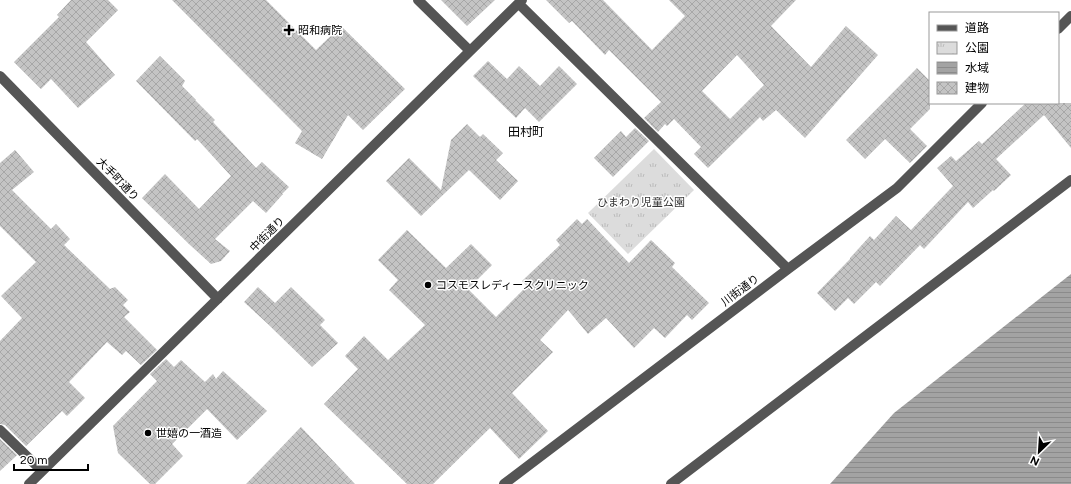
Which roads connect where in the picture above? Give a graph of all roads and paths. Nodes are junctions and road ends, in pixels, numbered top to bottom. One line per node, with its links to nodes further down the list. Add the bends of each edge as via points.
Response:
1 (418, 0): 5 (street)
2 (520, 2): 5 (street, 中街通り); 9 (street)
3 (1071, 16): 4 (street)
4 (1059, 28)
5 (470, 51): 10 (street, 中街通り)
6 (0, 76): 10 (street, 大手町通り)
7 (981, 104): 9 (street, 川街通り, via 897,188)
8 (1071, 180): 15 (street)
9 (788, 269): 14 (street, 川街通り)
10 (218, 299): 12 (street, 中街通り)
11 (0, 430): 12 (street)
12 (42, 471): 13 (street, 中街通り)
13 (29, 484)
14 (504, 484)
15 (671, 484)

